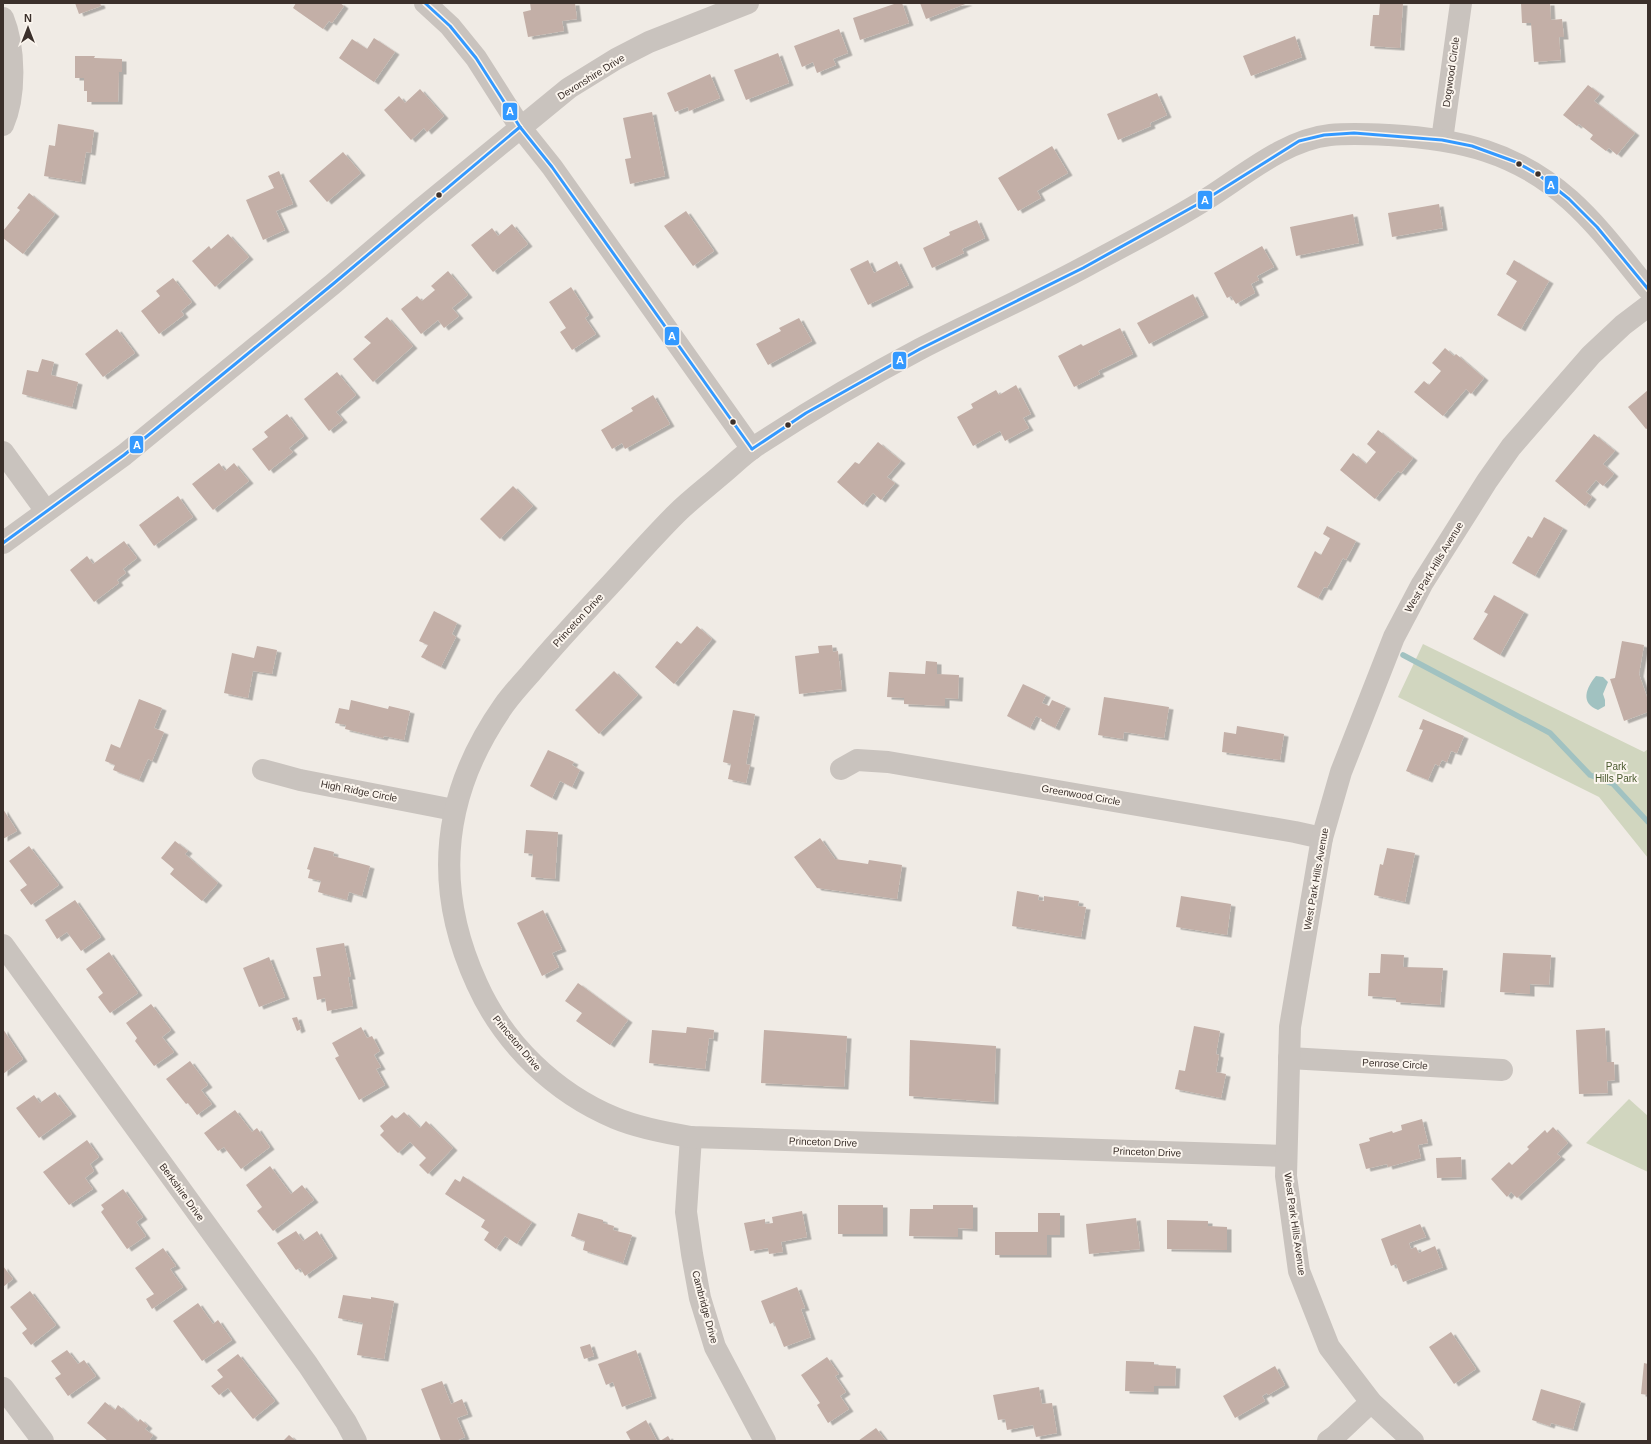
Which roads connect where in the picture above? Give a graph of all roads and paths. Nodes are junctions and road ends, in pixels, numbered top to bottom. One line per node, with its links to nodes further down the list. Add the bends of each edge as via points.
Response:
1 (425, 3): 6 (street, via 450,26 476,58)
2 (748, 3): 6 (street, Devonshire Drive, via 649,42 616,59 569,88)
3 (1461, 3): 7 (street, Dogwood Circle)
4 (3, 18): 5 (street, via 12,64 9,102)
5 (3, 125)
6 (520, 127): 10 (street, via 552,167); 12 (street, Devonshire Drive, via 124,455)
7 (1442, 140): 8 (street, Princeton Drive, via 1472,146 1516,162 1539,175 1569,199 1597,227); 10 (street, Princeton Drive, via 1354,133 1324,135 1299,141 1200,203 1083,268 920,349 806,414)
8 (1648, 290)
9 (1648, 306): 17 (street, West Park Hills Avenue, via 1590,355 1511,447 1422,584 1394,637 1341,772)
10 (752, 449): 16 (street, Princeton Drive, via 678,511 562,635 505,704 464,778)
11 (3, 452): 12 (street)
12 (46, 511): 13 (street, Devonshire Drive)
13 (3, 543)
14 (841, 769): 17 (street, Greenwood Circle, via 857,760 888,762)
15 (263, 770): 16 (street, High Ridge Circle, via 300,780)
16 (454, 810): 21 (street, Princeton Drive, via 448,858 454,916 471,972 496,1020 540,1071 568,1094 588,1106 619,1120 657,1131)
17 (1322, 838): 19 (street, West Park Hills Avenue, via 1290,1026)
18 (3, 945): 26 (street, Berkshire Drive, via 308,1365)
19 (1289, 1058): 20 (street, Penrose Circle); 22 (street, West Park Hills Avenue)
20 (1502, 1070)
21 (692, 1137): 22 (street, Princeton Drive); 27 (street, Cambridge Drive, via 686,1212 700,1298 715,1347)
22 (1286, 1156): 24 (street, West Park Hills Avenue, via 1286,1176 1299,1271 1329,1347)
23 (3, 1388): 25 (street)
24 (1371, 1402): 28 (street); 29 (street, West Park Hills Avenue)
25 (43, 1441)
26 (356, 1441)
27 (765, 1441)
28 (1328, 1441)
29 (1413, 1441)

